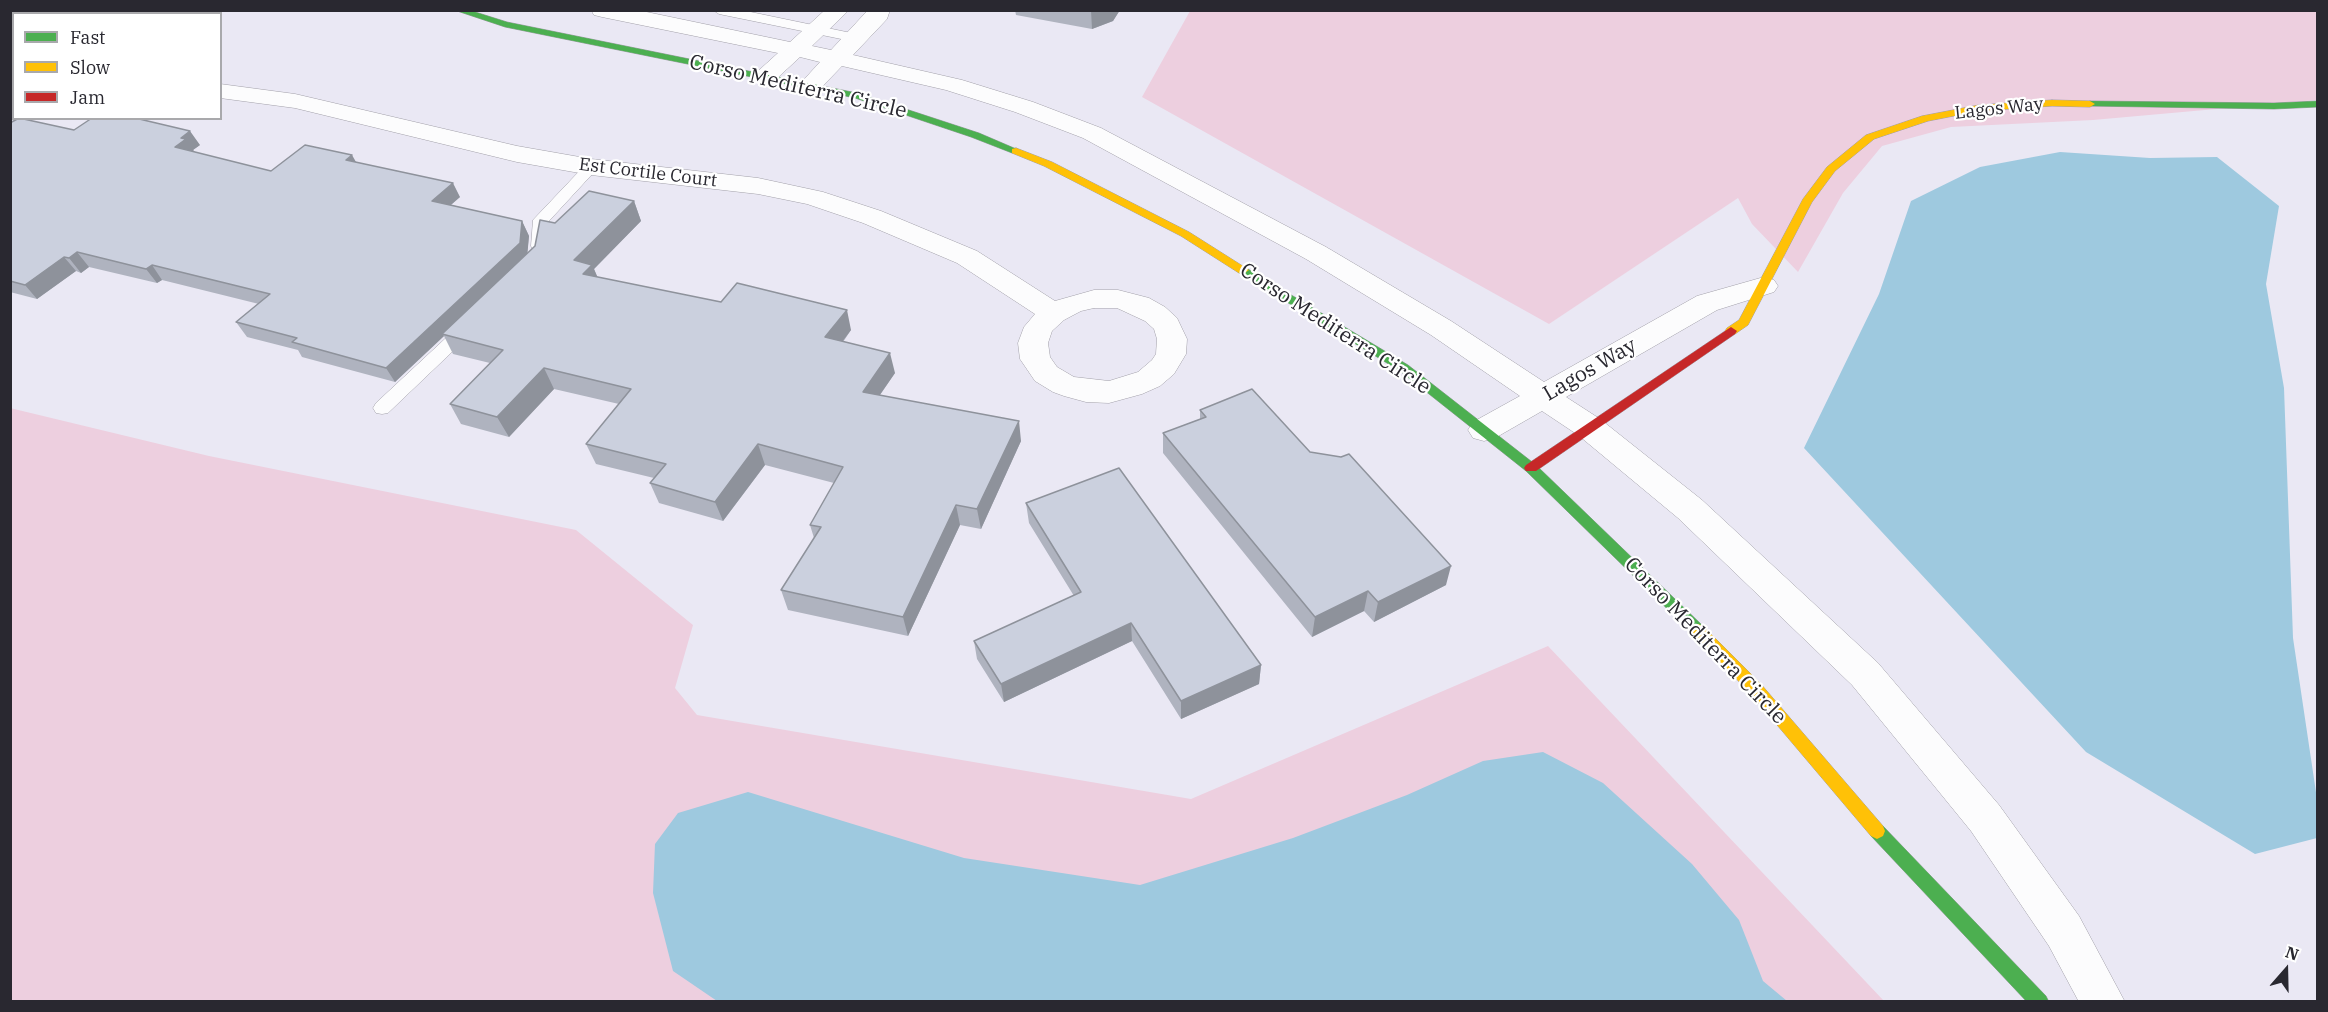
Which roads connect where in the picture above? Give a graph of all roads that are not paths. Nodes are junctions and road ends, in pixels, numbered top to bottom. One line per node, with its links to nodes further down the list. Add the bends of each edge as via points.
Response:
1 (458, 10): 8 (street, Corso Mediterra Circle, via 505,24)
2 (602, 10): 6 (street, Corso Mediterra Circle)
3 (719, 10): 6 (lane)
4 (838, 10): 6 (street)
5 (879, 10): 7 (street)
6 (806, 40): 7 (street, Corso Mediterra Circle); 8 (street)
7 (846, 48): 9 (street); 17 (street, Corso Mediterra Circle, via 1092,133 1316,253 1441,328)
8 (765, 77): 9 (street, Corso Mediterra Circle)
9 (810, 86): 20 (street, Corso Mediterra Circle, via 918,115 1048,164 1185,234 1385,356)
10 (222, 91): 12 (street, Est Cortile Court, via 295,101 517,154)
11 (2318, 104): 14 (street, Lagos Way, via 2052,103 1979,108 1926,118 1870,137 1832,169 1807,201)
12 (591, 167): 13 (lane, via 541,220); 15 (street, Est Cortile Court, via 758,186 814,198 893,225 967,257)
13 (537, 261)
14 (1764, 286): 17 (street, Lagos Way, via 1707,303); 19 (street, Lagos Way, via 1744,322)
15 (1054, 313)
16 (477, 318): 18 (lane)
17 (1544, 397): 19 (street, Corso Mediterra Circle); 20 (street, Lagos Way)
18 (382, 408)
19 (1589, 427): 21 (street, Lagos Way); 23 (street, Corso Mediterra Circle, via 1690,509 1865,674 1985,818 2064,932)
20 (1484, 430): 21 (street, Corso Mediterra Circle)
21 (1531, 468): 22 (street, Corso Mediterra Circle, via 1665,595 1755,688 1881,836)
22 (2040, 1002)
23 (2103, 1002)

